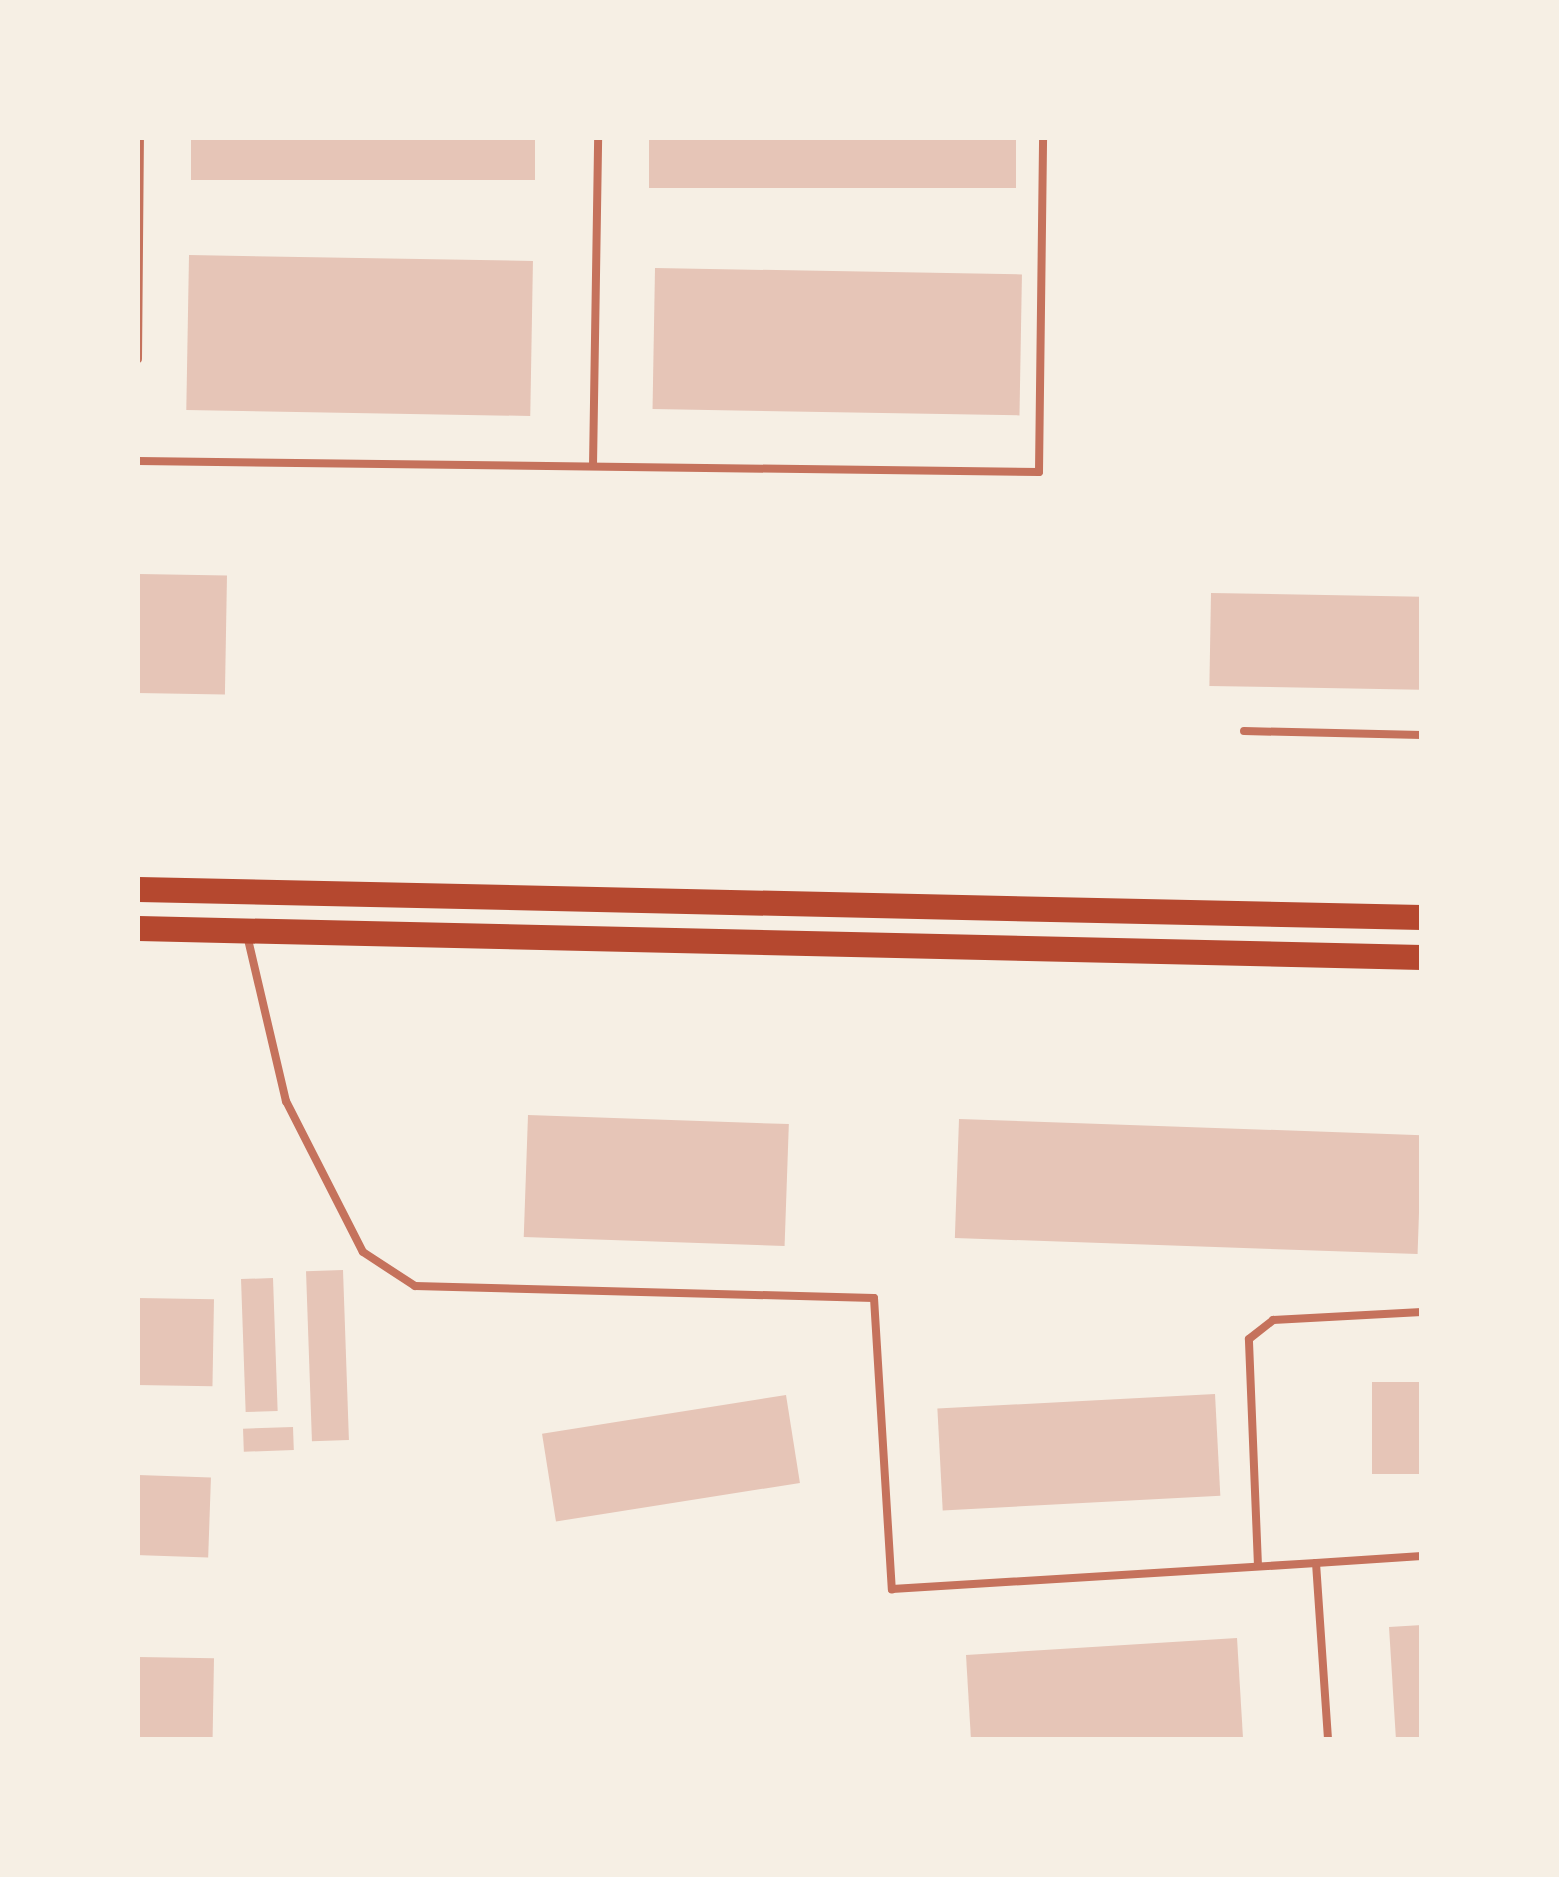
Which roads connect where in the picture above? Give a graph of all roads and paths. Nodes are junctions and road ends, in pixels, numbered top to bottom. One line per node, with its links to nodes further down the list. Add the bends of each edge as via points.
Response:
1 (140, 138): 4 (lane)
2 (598, 138): 6 (lane)
3 (1043, 138): 6 (lane, via 1039,472)
4 (138, 359)
5 (138, 461): 6 (lane)
6 (593, 466)
7 (1244, 731): 8 (lane)
8 (1422, 734)
9 (138, 888): 10 (main road)
10 (1422, 917)
11 (138, 928): 12 (main road)
12 (246, 931): 13 (main road); 17 (lane, via 286,1100 363,1252 415,1286 874,1298 892,1590)
13 (1422, 957)
14 (1422, 1312): 17 (lane, via 1273,1320 1249,1338)
15 (1422, 1556): 16 (lane)
16 (1316, 1563): 17 (lane); 18 (lane)
17 (1258, 1566)
18 (1328, 1740)

